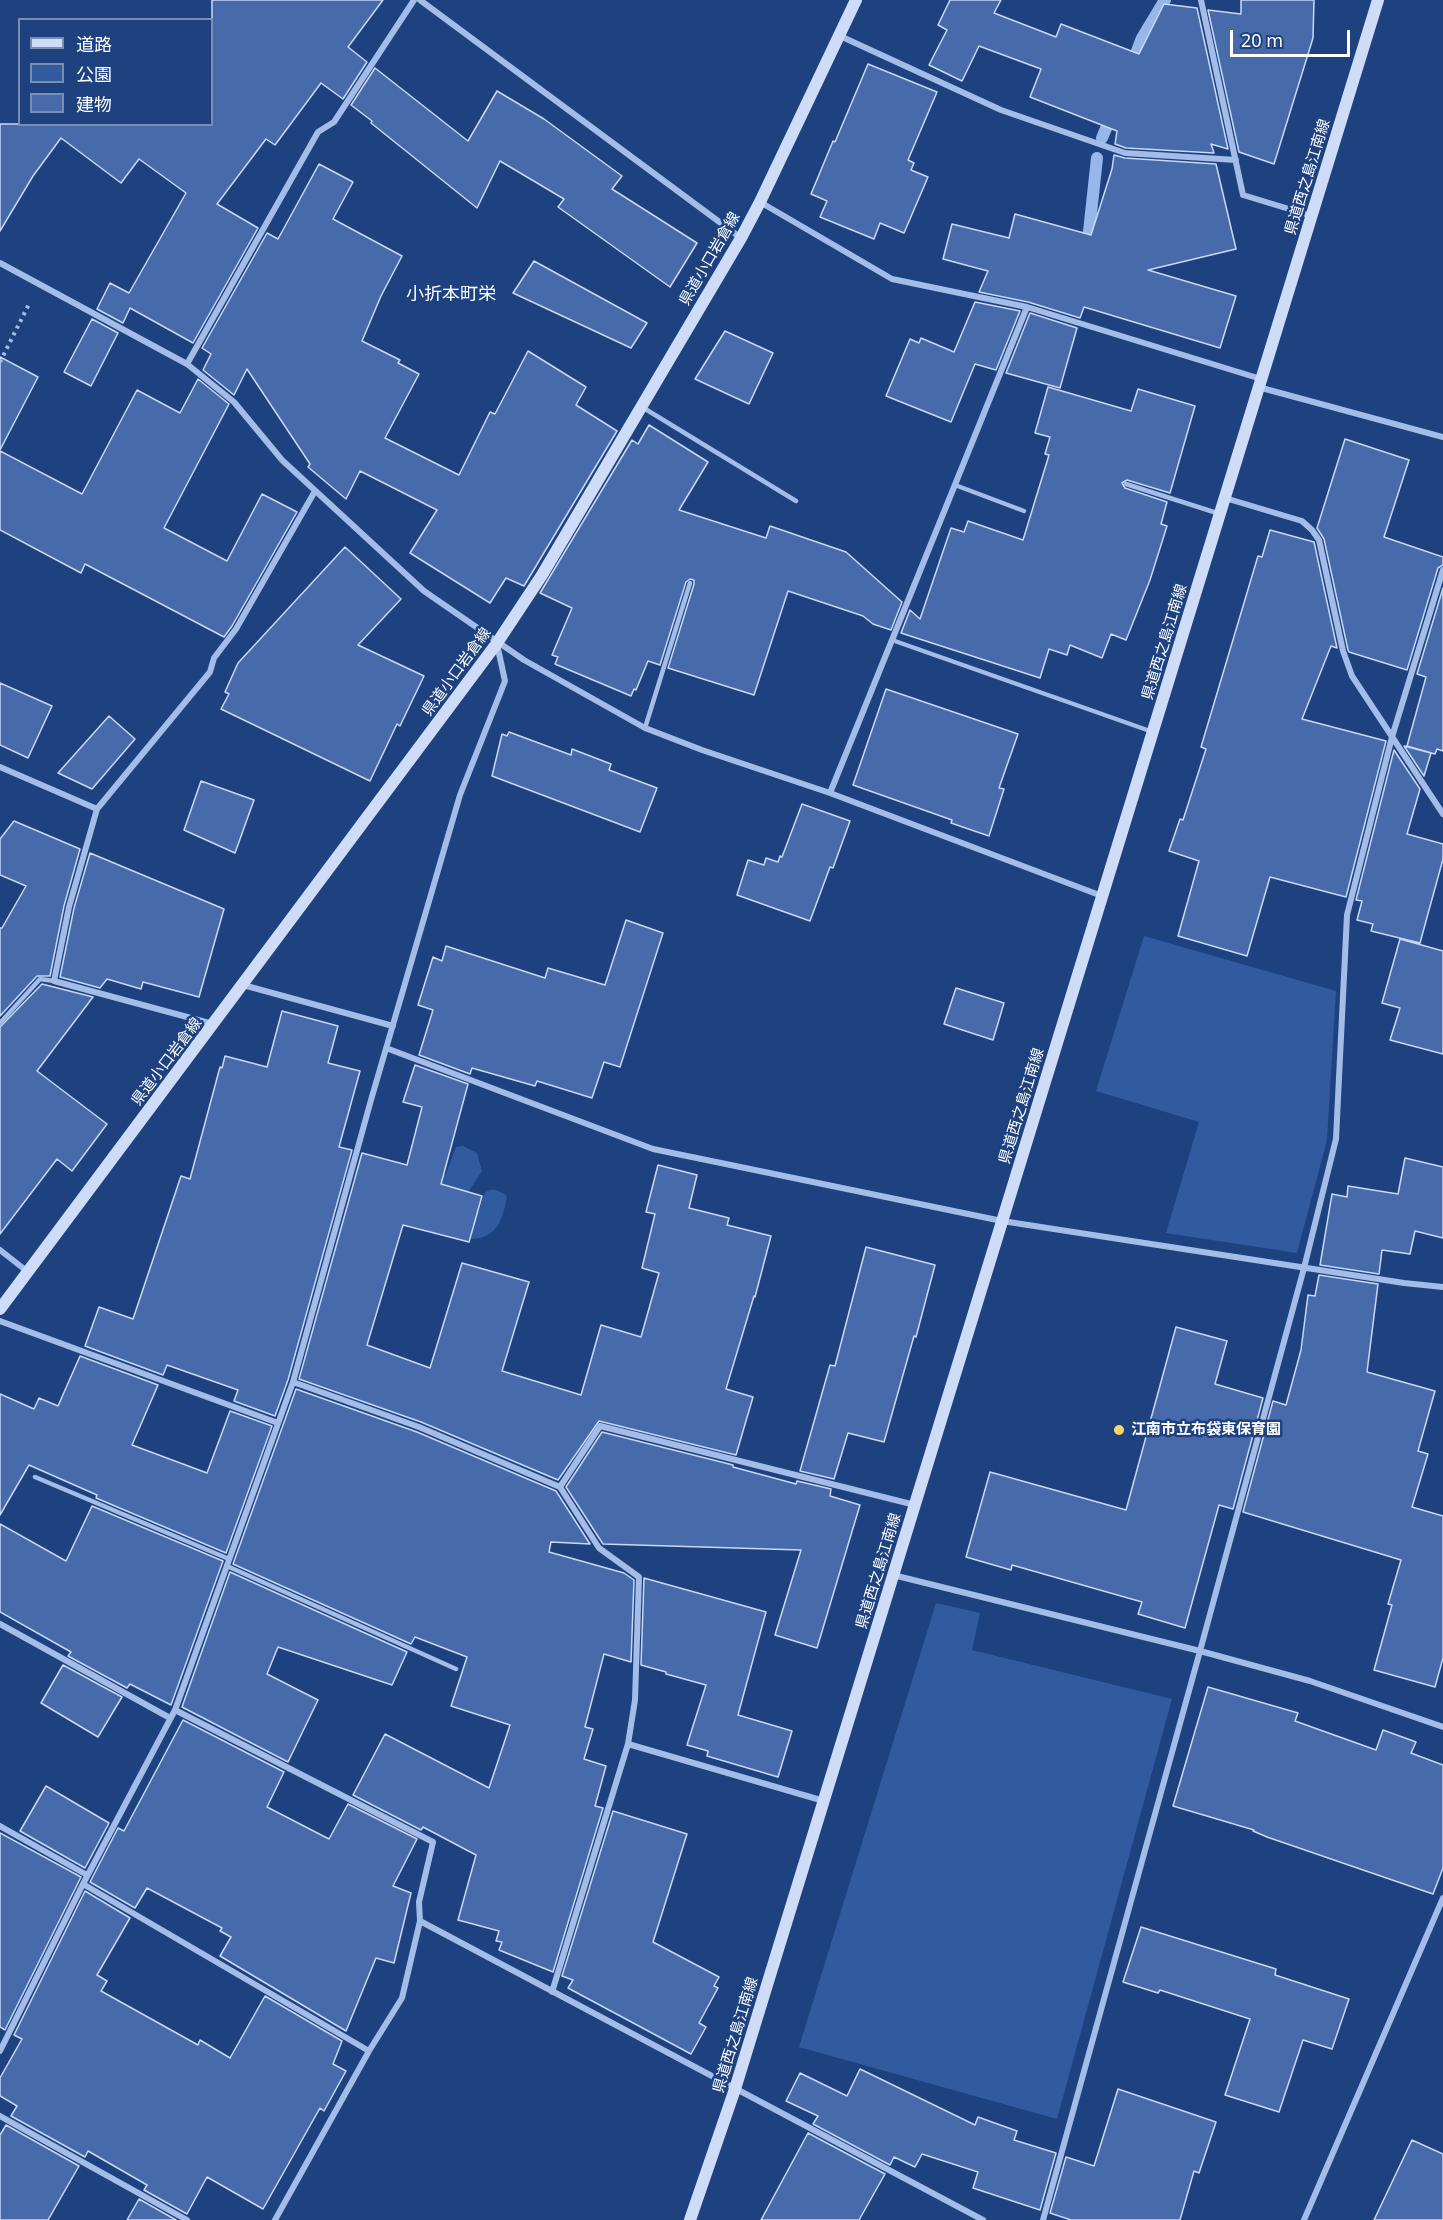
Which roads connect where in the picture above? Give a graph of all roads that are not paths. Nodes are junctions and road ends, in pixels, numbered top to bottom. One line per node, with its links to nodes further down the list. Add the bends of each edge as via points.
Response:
1 (414, 0): 13 (street, via 334,122 318,132)
2 (420, 0): 10 (street)
3 (856, 0): 6 (main road, 県道小口岩倉線)
4 (1201, 0): 7 (street)
5 (1378, 0): 9 (main road, 県道西之島江南線)
6 (840, 36): 7 (street, via 1001,110 1125,153); 8 (main road, 県道小口岩倉線)
7 (1236, 160): 9 (street, via 1243,195)
8 (760, 202): 10 (main road, 県道小口岩倉線); 12 (street, via 892,279)
9 (1312, 216): 14 (main road, 県道西之島江南線)
10 (741, 238): 15 (main road, 県道小口岩倉線)
11 (0, 263): 13 (street)
12 (1027, 307): 14 (street); 18 (street)
13 (187, 364): 19 (street, via 234,402 282,460)
14 (1260, 383): 16 (street); 20 (main road, 県道西之島江南線)
15 (642, 407): 21 (lane); 27 (main road, 県道小口岩倉線)
16 (1443, 437)
17 (1126, 484): 23 (lane)
18 (955, 485): 22 (lane); 26 (street)
19 (315, 491): 27 (street, via 424,591); 33 (street, via 236,629 214,658 210,672)
20 (1225, 498): 23 (main road, 県道西之島江南線); 30 (street, via 1302,521 1319,540 1352,676)
21 (796, 501)
22 (1024, 511)
23 (1220, 513): 29 (main road, 県道西之島江南線)
24 (1443, 570): 30 (street)
25 (690, 583): 28 (lane)
26 (892, 640): 29 (lane); 32 (street)
27 (497, 643): 28 (street); 37 (main road, 県道小口岩倉線); 40 (street, via 505,681 460,795)
28 (645, 728): 32 (street)
29 (1153, 732): 35 (main road, 県道西之島江南線)
30 (1392, 737): 34 (street); 44 (street, via 1347,915 1336,1139)
31 (0, 767): 33 (street)
32 (830, 793): 35 (street)
33 (97, 809): 36 (street, via 69,907)
34 (1443, 814)
35 (1102, 897): 42 (main road, 県道西之島江南線)
36 (54, 981): 38 (lane, via 40,979); 39 (street)
37 (243, 985): 39 (main road, 県道小口岩倉線); 40 (street)
38 (0, 1023)
39 (214, 1025): 45 (main road, 県道小口岩倉線)
40 (393, 1026): 41 (street)
41 (386, 1048): 42 (street, via 653,1149); 49 (street)
42 (1002, 1221): 44 (street); 53 (main road, 県道西之島江南線)
43 (0, 1250): 45 (street)
44 (1304, 1268): 46 (street); 57 (street)
45 (28, 1273): 47 (main road, 県道小口岩倉線)
46 (1443, 1287)
47 (0, 1309)
48 (0, 1321): 50 (street)
49 (293, 1382): 50 (street); 52 (street, via 419,1427)
50 (278, 1423): 54 (street)
51 (35, 1477): 54 (lane)
52 (560, 1487): 53 (street, via 600,1426); 62 (street, via 599,1548 639,1577 635,1700)
53 (915, 1505): 55 (main road, 県道西之島江南線)
54 (228, 1562): 58 (lane); 59 (street)
55 (893, 1575): 57 (street); 63 (main road, 県道西之島江南線)
56 (0, 1624): 60 (street)
57 (1200, 1651): 61 (street, via 1310,1681); 78 (street)
58 (456, 1669)
59 (175, 1710): 60 (street); 68 (street, via 433,1842 419,1902)
60 (170, 1718): 65 (street)
61 (1443, 1727)
62 (628, 1744): 63 (street); 69 (street)
63 (824, 1801): 72 (main road, 県道西之島江南線)
64 (0, 1826): 65 (street)
65 (87, 1875): 66 (street)
66 (83, 1884): 70 (street); 71 (street)
67 (1443, 1898): 79 (street)
68 (420, 1921): 69 (street); 71 (street, via 402,1998)
69 (552, 1992): 72 (street)
70 (0, 2050)
71 (369, 2051): 75 (street)
72 (735, 2090): 76 (main road, 県道西之島江南線); 77 (street)
73 (0, 2116): 74 (street)
74 (187, 2220)
75 (276, 2220)
76 (690, 2220)
77 (983, 2220)
78 (1043, 2220)
79 (1304, 2220)

